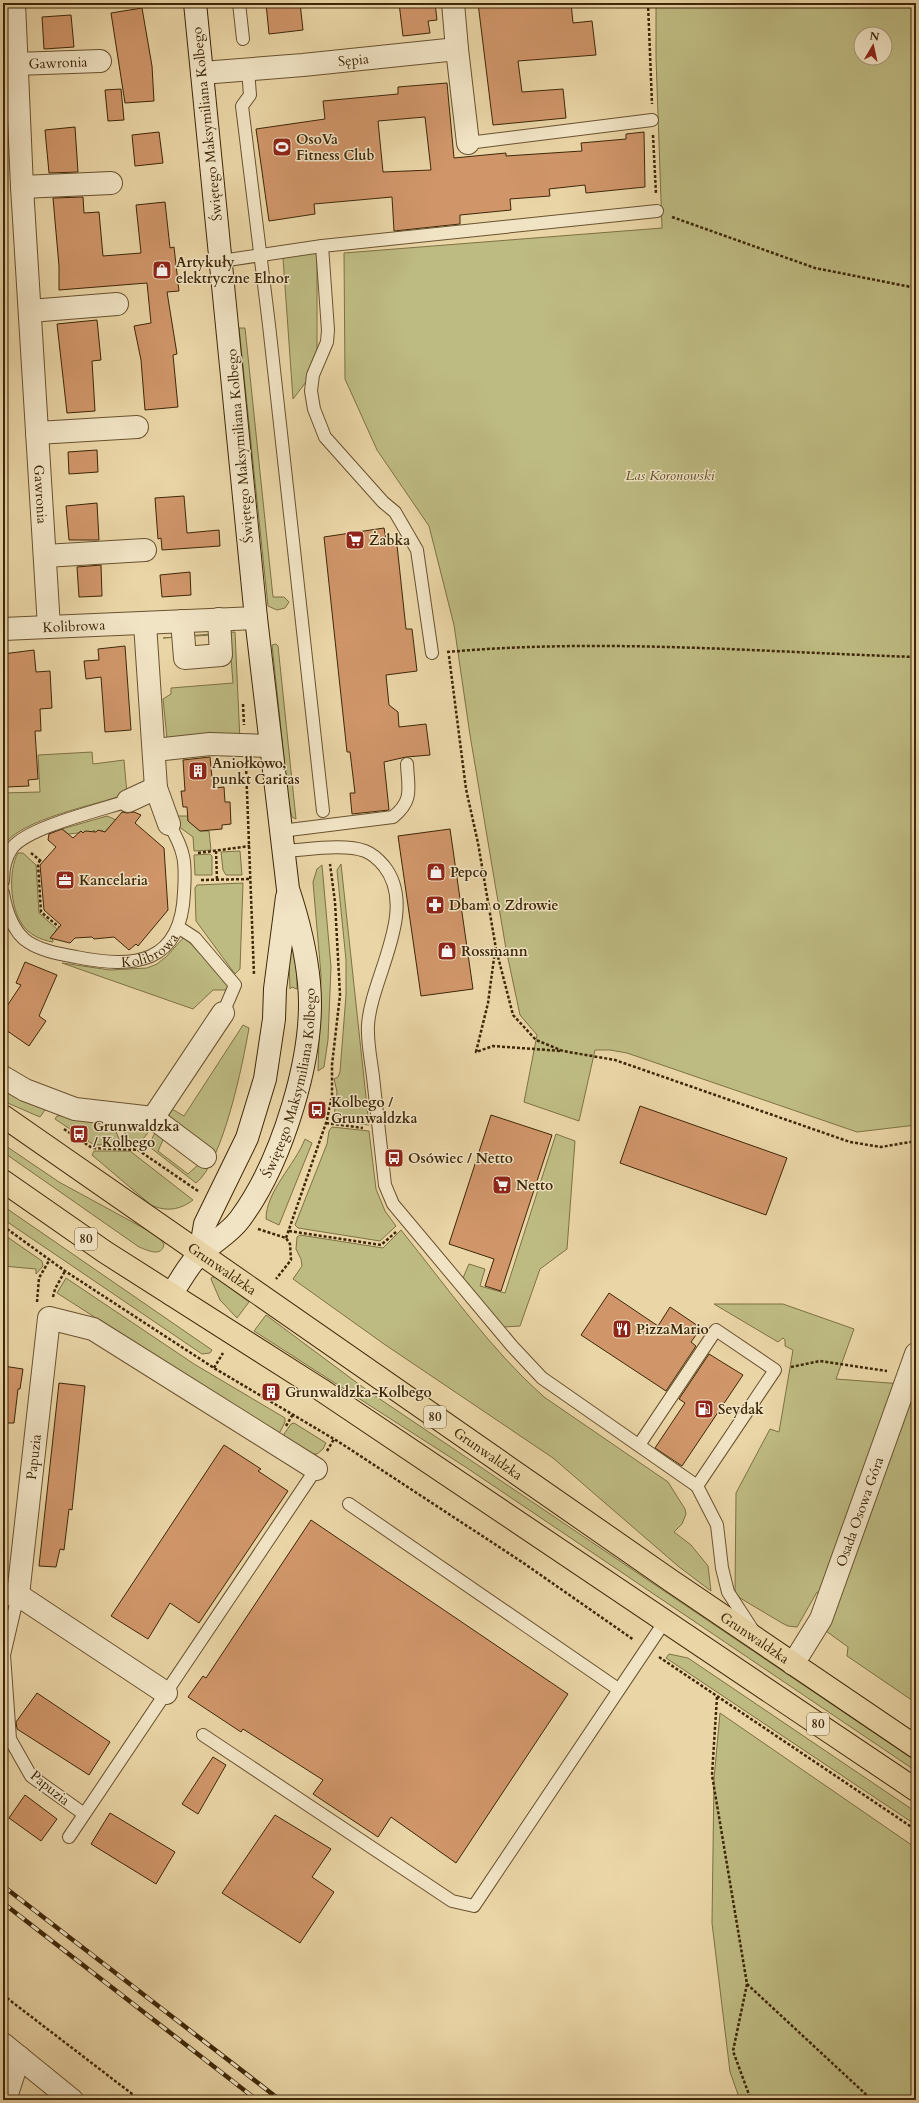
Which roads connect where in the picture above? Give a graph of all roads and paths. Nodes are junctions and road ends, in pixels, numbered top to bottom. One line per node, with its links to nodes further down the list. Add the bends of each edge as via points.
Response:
1 (14, 3): 8 (street, Gawronia)
2 (195, 3): 10 (street, Świętego Maksymiliana Kolbego)
3 (239, 3): 5 (lane)
4 (453, 3): 6 (street)
5 (243, 39)
6 (458, 49): 9 (street, Sępia); 12 (street)
7 (100, 61): 8 (street, Gawronia)
8 (16, 64): 14 (street, Gawronia)
9 (248, 70): 10 (street, Sępia); 17 (lane, via 250,95 242,106)
10 (202, 73): 18 (street, Świętego Maksymiliana Kolbego)
11 (652, 120): 12 (lane)
12 (468, 142)
13 (111, 184): 14 (street)
14 (22, 187): 21 (street, Gawronia)
15 (657, 211): 16 (lane); 19 (path, via 815,268)
16 (322, 246): 17 (lane); 33 (lane, via 328,330 327,342 313,375 311,392 314,409 325,437 395,512 417,550)
17 (259, 256): 18 (lane); 40 (lane, via 269,325)
18 (222, 261): 26 (street, Świętego Maksymiliana Kolbego)
19 (916, 288)
20 (117, 304): 21 (street)
21 (30, 311): 23 (street, Gawronia)
22 (137, 427): 23 (street)
23 (37, 433): 25 (street, Gawronia)
24 (145, 550): 25 (street)
25 (45, 556): 30 (street, Gawronia)
26 (256, 618): 27 (street, Kolibrowa); 35 (street, Świętego Maksymiliana Kolbego)
27 (219, 619): 28 (street, Kolibrowa); 28 (street, via 221,655 185,658)
28 (182, 621): 29 (street, Kolibrowa)
29 (145, 624): 30 (street, Kolibrowa); 36 (street, Kolibrowa)
30 (49, 627): 31 (street, Kolibrowa)
31 (3, 630)
32 (449, 652): 33 (path); 34 (path, via 520,646 607,645); 55 (path, via 466,789)
33 (432, 653)
34 (916, 657)
35 (271, 746): 36 (street, via 210,744); 42 (street, Świętego Maksymiliana Kolbego)
36 (155, 750): 38 (street, Kolibrowa)
37 (407, 764): 42 (lane, via 409,799 402,810 393,817)
38 (156, 788): 39 (street); 41 (street, Kolibrowa)
39 (128, 801): 49 (lane, via 30,834 13,847 7,857)
40 (323, 811)
41 (169, 824): 45 (lane, Kolibrowa)
42 (282, 841): 51 (street, Świętego Maksymiliana Kolbego); 64 (lane, via 365,851 378,859 394,885 397,902 395,923 372,1000 368,1026)
43 (250, 846): 44 (path)
44 (216, 851): 45 (path); 48 (path)
45 (184, 854): 50 (lane, Kolibrowa)
46 (40, 860): 53 (path, via 38,864 41,912)
47 (251, 879): 48 (path)
48 (217, 880): 50 (path)
49 (3, 881)
50 (185, 881): 54 (lane, Kolibrowa, via 183,912)
51 (288, 889): 73 (street, Świętego Maksymiliana Kolbego, via 265,1079 247,1138 205,1224); 73 (street, Świętego Maksymiliana Kolbego, via 298,918 310,997 306,1051 290,1119 264,1182 240,1219 228,1233)
52 (3, 893): 54 (lane, Kolibrowa, via 14,928 25,940 47,950 100,962 145,960 166,945)
53 (59, 927)
54 (178, 927): 56 (lane, via 195,938 235,985)
55 (496, 949): 57 (path, via 513,1015 536,1040); 57 (path, via 488,1003 476,1052 493,1046)
56 (223, 1013): 61 (street)
57 (563, 1051): 65 (path, via 615,1060 850,1142 881,1147)
58 (3, 1077): 59 (street, via 56,1103 75,1109)
59 (117, 1114): 61 (street); 66 (path, via 125,1141)
60 (3, 1116): 73 (main road, Grunwaldzka / 80)
61 (153, 1118): 66 (path, via 153,1130); 67 (street)
62 (326, 1123): 64 (path)
63 (60, 1127): 66 (path, via 92,1148)
64 (379, 1130): 70 (lane, via 385,1185 393,1204)
65 (916, 1141)
66 (140, 1150): 69 (path)
67 (206, 1157)
68 (3, 1181): 76 (main road, 80)
69 (198, 1192)
70 (408, 1221): 72 (path, via 381,1245); 81 (lane, via 512,1346 542,1378)
71 (3, 1226): 74 (path)
72 (289, 1231)
73 (200, 1253): 76 (street, Świętego Maksymiliana Kolbego); 87 (main road, Grunwaldzka / 80)
74 (50, 1259): 75 (path); 77 (path, via 39,1278 35,1315)
75 (66, 1271): 77 (path, via 54,1289); 88 (path, via 214,1368 352,1451 522,1562)
76 (171, 1294): 86 (main road, 80, via 320,1389)
77 (49, 1318): 82 (street, via 93,1328); 85 (street, Papuzia)
78 (916, 1354): 80 (street, Osada Osowa Góra)
79 (775, 1370): 80 (path, via 820,1361); 81 (lane, via 716,1330); 83 (lane)
80 (909, 1375): 89 (street, Osada Osowa Góra, via 821,1619)
81 (638, 1445): 83 (lane)
82 (316, 1469): 91 (lane)
83 (697, 1486): 87 (lane, via 717,1525 722,1568 728,1592)
84 (349, 1504): 90 (lane)
85 (10, 1594): 91 (street); 96 (lane, Papuzia, via 4,1655 10,1739 31,1776)
86 (665, 1621): 88 (lane); 95 (main road, 80)
87 (762, 1643): 89 (main road, Grunwaldzka / 80)
88 (646, 1648): 90 (lane); 92 (path)
89 (793, 1664): 94 (main road, Grunwaldzka / 80)
90 (618, 1689): 93 (lane, via 474,1906 452,1901)
91 (166, 1692): 96 (lane)
92 (717, 1697): 97 (path); 99 (path, via 712,1775)
93 (202, 1735)
94 (916, 1747)
95 (916, 1790)
96 (84, 1814): 98 (lane)
97 (916, 1830)
98 (68, 1837)
99 (747, 1984): 106 (path, via 733,2050); 107 (path)
100 (3, 1995): 105 (path)
101 (3, 2044): 102 (street)
102 (20, 2057): 103 (street); 104 (street)
103 (4, 2100)
104 (72, 2100)
105 (140, 2100)
106 (751, 2100)
107 (872, 2100)

